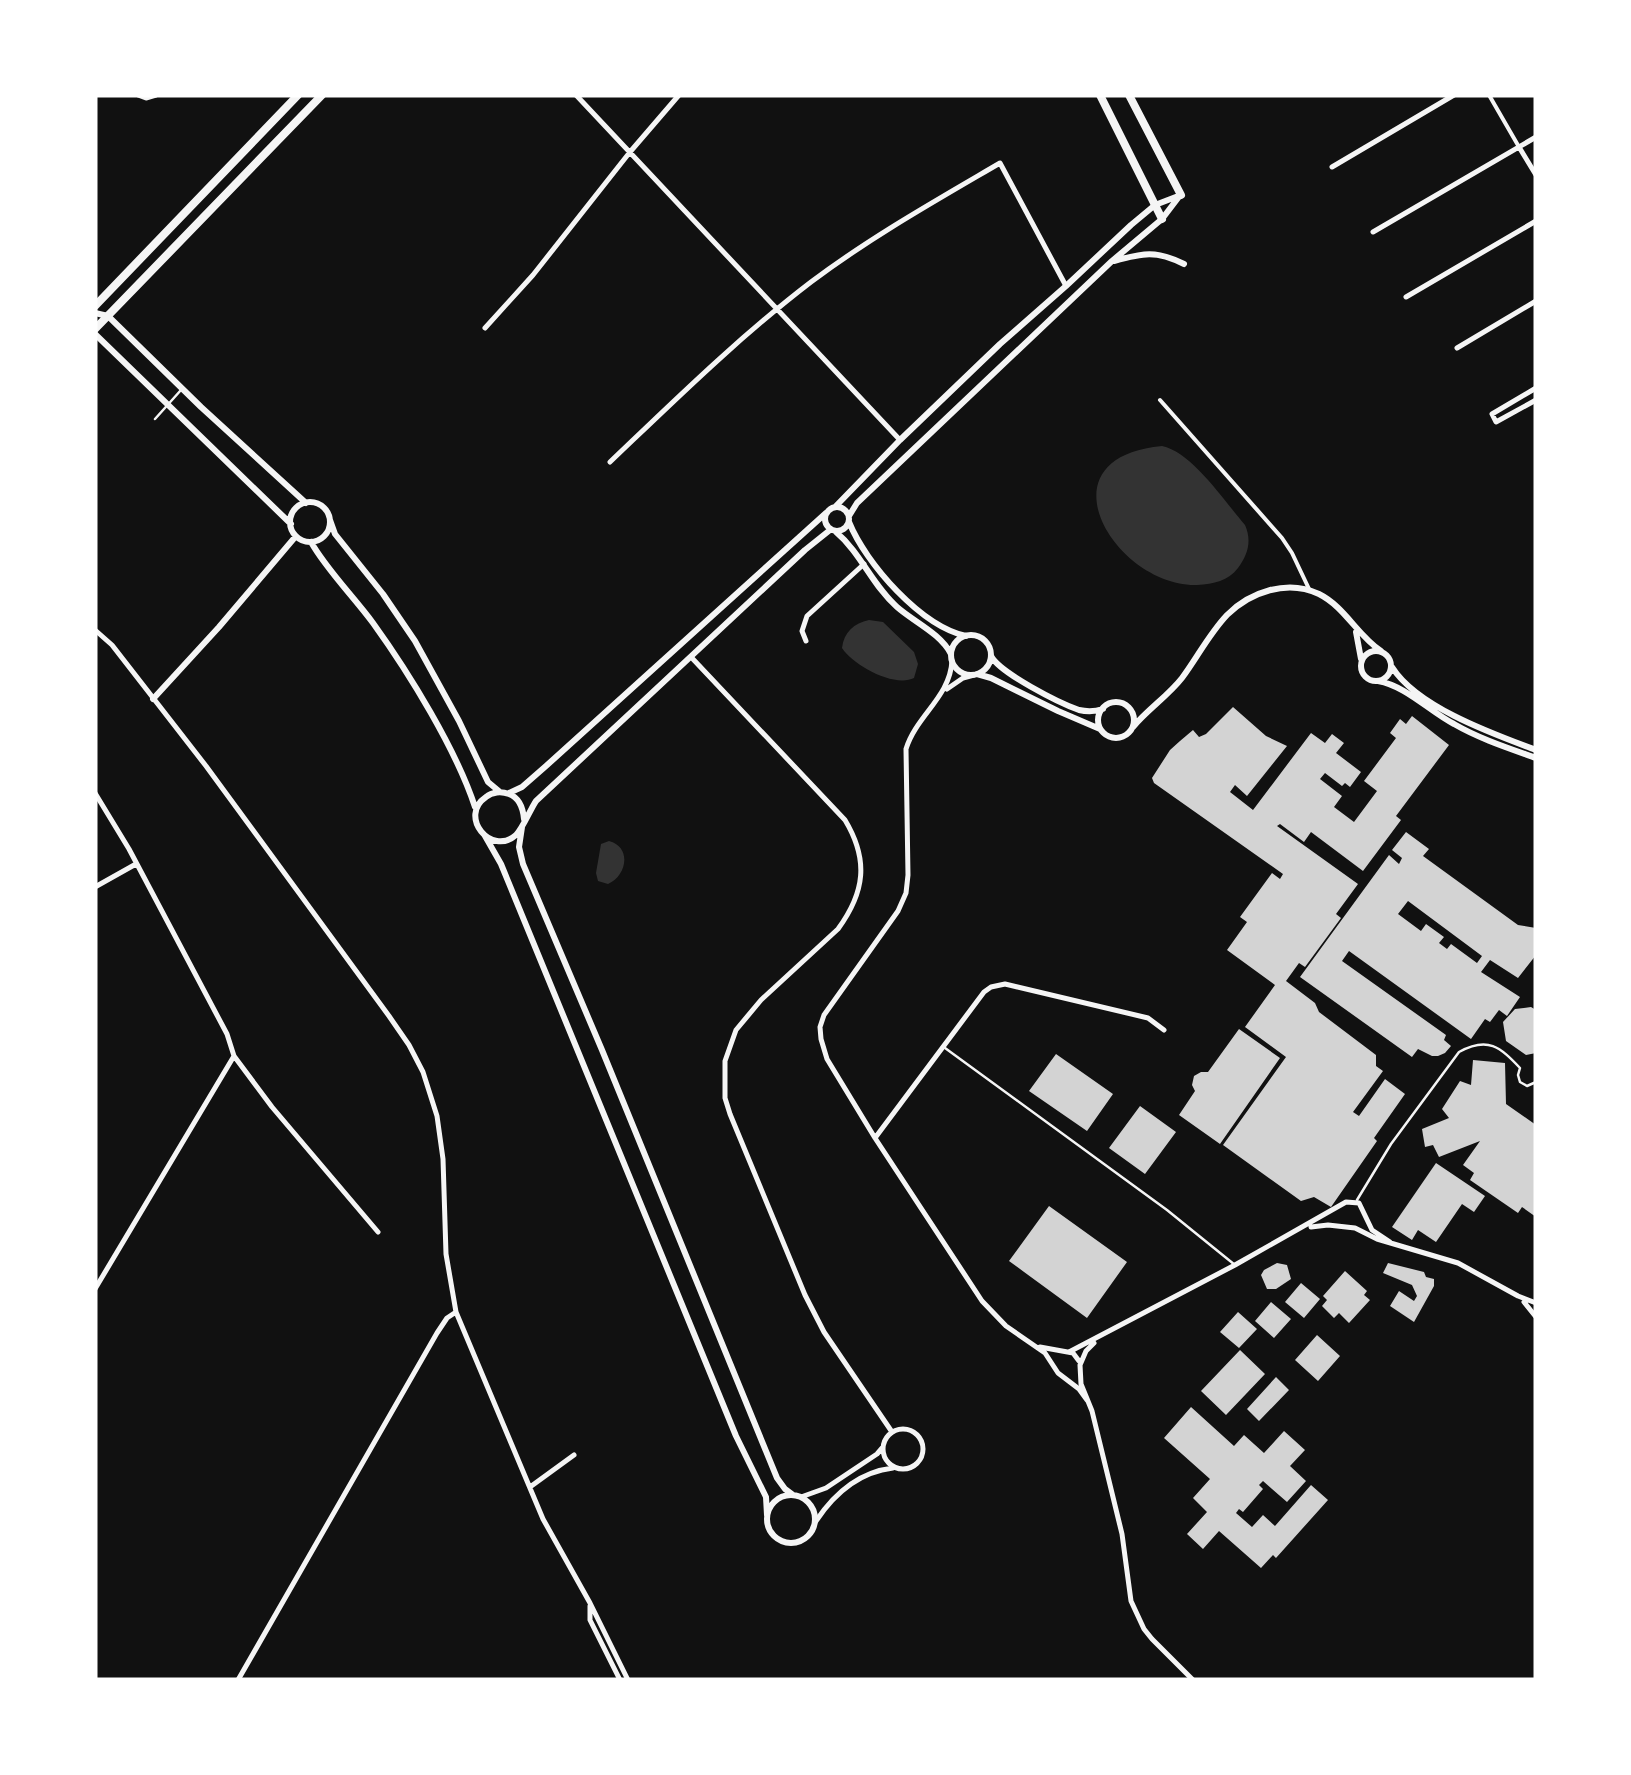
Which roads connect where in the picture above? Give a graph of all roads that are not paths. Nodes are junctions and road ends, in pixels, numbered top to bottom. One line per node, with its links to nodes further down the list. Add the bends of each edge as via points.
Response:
1 (138, 95): 2 (street)
2 (156, 95)
3 (298, 95): 26 (main road)
4 (322, 95): 28 (main road)
5 (576, 95): 13 (street)
6 (679, 95): 13 (street)
7 (1100, 95): 17 (main road)
8 (1129, 95): 16 (main road)
9 (1454, 95): 14 (street)
10 (1489, 95): 12 (street)
11 (1536, 136): 12 (street)
12 (1519, 147): 15 (street); 20 (street)
13 (630, 152): 27 (street); 29 (street)
14 (1332, 167)
15 (1536, 175)
16 (1181, 195): 17 (street); 18 (street)
17 (1155, 205): 18 (main road); 23 (street)
18 (1162, 218): 21 (street)
19 (1536, 220): 24 (street)
20 (1373, 232)
21 (1112, 262): 22 (street, via 1157,253); 33 (street)
22 (1184, 264)
23 (1066, 286): 27 (street, via 1000,163 881,233); 31 (street)
24 (1406, 297)
25 (1536, 302): 32 (street)
26 (95, 310): 28 (street)
27 (778, 310): 40 (street); 41 (street)
28 (108, 316): 30 (main road); 34 (street)
29 (485, 328)
30 (95, 332): 38 (street)
31 (1000, 344): 33 (street); 40 (street)
32 (1457, 348)
33 (1013, 357): 45 (street, via 857,503)
34 (182, 388): 38 (lane); 42 (street)
35 (1536, 388): 37 (street, via 1492,414 1496,422)
36 (1160, 400): 52 (street, via 1282,538)
37 (1536, 400)
38 (168, 405): 39 (lane); 47 (street)
39 (156, 418)
40 (900, 440): 43 (street)
41 (610, 462)
42 (306, 503): 46 (street, via 323,507); 47 (street)
43 (834, 507): 44 (street); 45 (street)
44 (826, 513): 48 (street); 74 (street, via 522,787)
45 (849, 519): 48 (street, via 844,530); 55 (street, via 901,596)
46 (330, 520): 50 (street, via 325,536); 74 (street, via 415,641 488,782)
47 (291, 524): 49 (street)
48 (833, 531): 51 (street); 60 (street)
49 (296, 536): 50 (street); 66 (street)
50 (311, 542): 76 (street, via 399,661)
51 (864, 564): 56 (street, via 808,616); 59 (street, via 882,592 941,640)
52 (1310, 591): 53 (street); 67 (street, via 1268,590 1238,606)
53 (1348, 618): 57 (street); 61 (street, via 1360,642)
54 (95, 630): 66 (street)
55 (966, 636): 58 (street, via 983,639); 59 (street)
56 (806, 641)
57 (1380, 651): 61 (street, via 1367,654); 62 (street)
58 (990, 656): 63 (street); 69 (street, via 1007,674 1071,706)
59 (951, 657): 63 (street, via 958,670); 65 (street)
60 (691, 658): 77 (street, via 536,801); 107 (street, via 845,820 859,850 861,880 849,914 747,1016 729,1046 724,1079 730,1114 805,1294)
61 (1361, 666): 64 (street, via 1364,676)
62 (1392, 667): 64 (street); 72 (street, via 1454,716)
63 (975, 674): 65 (street); 71 (street)
64 (1378, 681): 73 (street, via 1468,732)
65 (941, 694): 85 (street, via 906,748 908,875 902,904 820,1028 827,1059)
66 (154, 699): 98 (street, via 390,1016 423,1072 439,1130)
67 (1156, 702): 68 (street); 70 (street)
68 (1127, 706): 69 (street, via 1116,702); 70 (street)
69 (1102, 709): 71 (street)
70 (1133, 727): 71 (street, via 1116,738)
71 (1100, 729)
72 (1536, 750)
73 (1536, 758)
74 (505, 793): 76 (street, via 487,795); 77 (street, via 520,803)
75 (95, 794): 79 (street)
76 (476, 811): 78 (street)
77 (523, 823): 78 (street, via 510,839); 112 (street, via 523,864 777,1478)
78 (485, 836): 113 (street, via 766,1496)
79 (136, 863): 80 (street); 83 (street)
80 (95, 887)
81 (1164, 1030): 82 (street, via 1148,1018 1004,984 984,992)
82 (944, 1048): 85 (street); 94 (lane)
83 (234, 1056): 92 (street); 95 (street)
84 (1536, 1082): 86 (lane, via 1520,1082 1520,1068 1502,1049 1489,1044 1459,1052)
85 (875, 1138): 101 (street, via 982,1300)
86 (1356, 1202): 87 (street); 88 (street)
87 (1341, 1206): 89 (street, via 1339,1221); 91 (street)
88 (1365, 1216): 90 (street); 93 (street)
89 (1346, 1228): 90 (street); 91 (street)
90 (1355, 1228): 93 (street)
91 (1300, 1229): 94 (street)
92 (378, 1232)
93 (1390, 1242): 96 (street, via 1470,1268)
94 (1235, 1265): 100 (street)
95 (95, 1289)
96 (1518, 1296): 97 (street); 99 (street)
97 (1536, 1303)
98 (456, 1312): 111 (street); 116 (street, via 437,1333)
99 (1536, 1317)
100 (1100, 1338): 102 (street); 103 (street)
101 (1038, 1347): 102 (street); 104 (street)
102 (1066, 1352): 103 (street); 104 (street, via 1055,1360)
103 (1080, 1367): 105 (street); 106 (street)
104 (1056, 1369): 105 (street)
105 (1064, 1376): 106 (street)
106 (1087, 1400): 119 (street, via 1133,1605 1144,1629)
107 (892, 1432): 108 (street); 110 (street, via 912,1431 923,1448 914,1466)
108 (883, 1447): 110 (street); 112 (street, via 826,1488)
109 (574, 1455): 111 (street)
110 (896, 1467): 114 (street, via 850,1485)
111 (530, 1487): 115 (street)
112 (797, 1496): 113 (street, via 778,1499); 114 (street, via 814,1509)
113 (767, 1516): 114 (street, via 772,1534 789,1544 804,1540)
114 (816, 1521)
115 (590, 1603): 117 (street, via 590,1620); 118 (street)
116 (238, 1680)
117 (620, 1680)
118 (628, 1680)
119 (1193, 1680)

